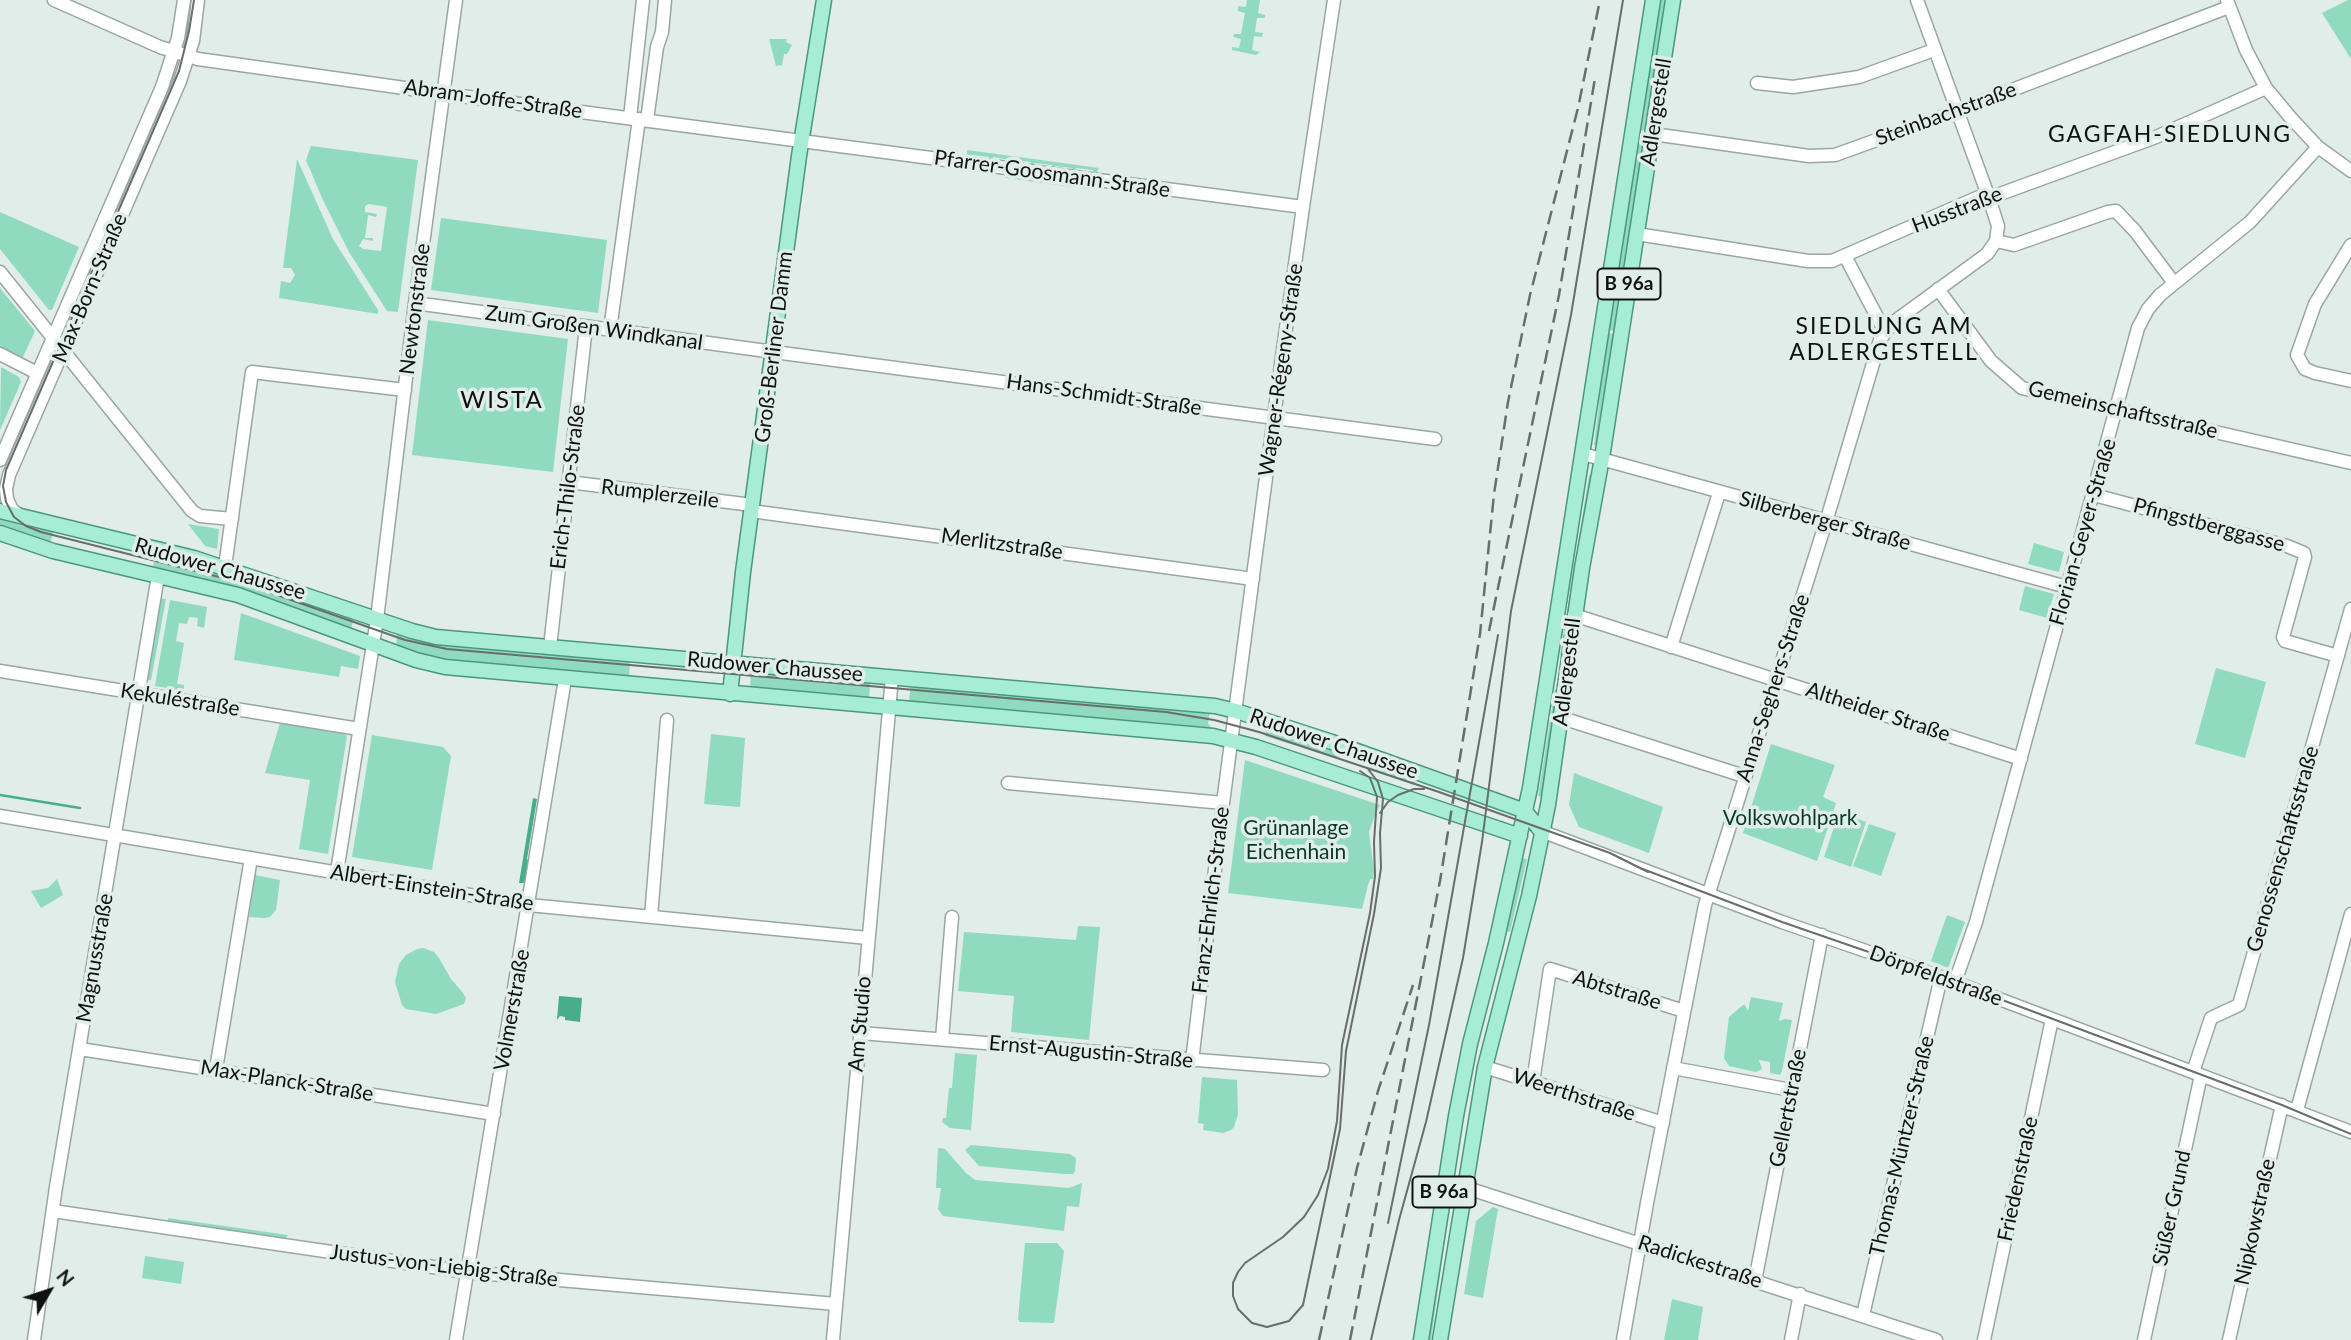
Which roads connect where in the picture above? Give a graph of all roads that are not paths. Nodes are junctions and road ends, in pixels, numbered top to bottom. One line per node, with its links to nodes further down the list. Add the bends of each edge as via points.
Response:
1 (54, 0): 14 (street, Abram-Joffe-Straße)
2 (184, 0): 14 (street)
3 (198, 0): 14 (street, via 195,31)
4 (456, 0): 17 (street, Newtonstraße)
5 (643, 0): 19 (street)
6 (665, 0): 19 (street, via 662,32)
7 (824, 0): 21 (main road, Groß-Berliner Damm)
8 (1335, 0): 25 (street, Wagner-Régeny-Straße)
9 (1653, 0): 47 (main road, Adlergestell / B 96a)
10 (1673, 0): 20 (main road, Adlergestell / B 96a)
11 (1917, 0): 13 (street)
12 (2228, 3): 16 (street); 18 (street, Steinbachstraße)
13 (1934, 50): 15 (street, via 1859,77 1793,87); 18 (street)
14 (182, 55): 17 (street, Abram-Joffe-Straße); 37 (street, Max-Born-Straße, via 162,88); 38 (street, Max-Born-Straße, via 166,116)
15 (1758, 83)
16 (2266, 88): 22 (street); 24 (street, Husstraße, via 2156,136)
17 (443, 93): 19 (street, Abram-Joffe-Straße); 33 (street, Newtonstraße)
18 (1956, 111): 20 (street, Steinbachstraße, via 1826,156); 24 (street)
19 (638, 119): 21 (street, Abram-Joffe-Straße); 35 (street)
20 (1653, 134): 26 (main road, Adlergestell / B 96a)
21 (802, 140): 25 (street, Pfarrer-Goosmann-Straße); 39 (main road, Groß-Berliner Damm)
22 (2318, 147): 23 (street); 31 (street, Florian-Geyer-Straße, via 2250,222)
23 (2351, 171)
24 (1989, 198): 27 (street); 29 (street, Husstraße, via 1982,196)
25 (1303, 206): 45 (street, Wagner-Régeny-Straße)
26 (1637, 234): 29 (street, Husstraße, via 1819,262); 48 (main road, Adlergestell / B 96a)
27 (1996, 241): 31 (street, via 2014,245 2116,211); 32 (street, via 1987,254)
28 (2351, 244): 42 (street, via 2315,304 2297,355 2305,369)
29 (1845, 256): 36 (street)
30 (0, 272): 37 (street)
31 (2174, 283): 44 (street, Florian-Geyer-Straße, via 2148,309 2138,328)
32 (1938, 289): 36 (street); 44 (street, Gemeinschaftsstraße, via 1991,361 2022,388)
33 (415, 303): 34 (street, Zum Großen Windkanal); 43 (street, Newtonstraße)
34 (586, 327): 35 (street, Zum Großen Windkanal); 51 (street, Erich-Thilo-Straße)
35 (610, 330): 39 (street, Zum Großen Windkanal)
36 (1885, 332): 58 (street, Anna-Seghers-Straße)
37 (53, 338): 38 (street); 41 (street, Max-Born-Straße)
38 (63, 350): 56 (street, Max-Born-Straße, via 8,479 8,502); 57 (street, via 192,511)
39 (774, 352): 45 (street, Hans-Schmidt-Straße); 54 (main road, Groß-Berliner Damm)
40 (0, 355): 41 (street)
41 (37, 373): 49 (street, Max-Born-Straße)
42 (2351, 381)
43 (405, 390): 57 (street, via 251,372); 66 (street, Newtonstraße)
44 (2117, 410): 50 (street, Gemeinschaftsstraße); 53 (street, Florian-Geyer-Straße)
45 (1275, 417): 46 (street, Hans-Schmidt-Straße); 62 (street, Wagner-Régeny-Straße)
46 (1435, 439)
47 (1583, 454): 48 (street, Silberberger Straße); 88 (main road, Adlergestell / B 96a)
48 (1602, 458): 52 (street, Silberberger Straße); 65 (main road, Adlergestell / B 96a)
49 (0, 460)
50 (2351, 463)
51 (569, 482): 54 (street, Rumplerzeile); 68 (street, Erich-Thilo-Straße)
52 (1719, 493): 58 (street, Silberberger Straße); 69 (street)
53 (2094, 495): 63 (street, Florian-Geyer-Straße); 70 (street, Pfingstberggasse, via 2304,553 2283,638)
54 (752, 508): 62 (street, Merlitzstraße); 71 (main road, Groß-Berliner Damm)
55 (0, 511): 56 (main road, Rudower Chaussee)
56 (21, 516): 60 (main road, Rudower Chaussee)
57 (232, 519): 60 (street)
58 (1826, 522): 63 (street, Silberberger Straße); 75 (street, Anna-Seghers-Straße)
59 (0, 533): 61 (main road, Rudower Chaussee)
60 (225, 567): 66 (main road, Rudower Chaussee)
61 (158, 576): 67 (main road, Rudower Chaussee, via 238,595); 76 (street, Magnusstraße)
62 (1253, 579): 79 (street, Wagner-Régeny-Straße)
63 (2067, 587): 84 (street, Florian-Geyer-Straße)
64 (2351, 608): 70 (street, Genossenschaftsstraße)
65 (1574, 615): 69 (street, Altheider Straße); 80 (main road, Adlergestell / B 96a)
66 (377, 619): 67 (street, Newtonstraße); 68 (main road, Rudower Chaussee, via 436,636)
67 (373, 645): 74 (main road, Rudower Chaussee, via 445,667); 82 (street, Newtonstraße)
68 (550, 647): 71 (main road, Rudower Chaussee)
69 (1671, 647): 75 (street, Altheider Straße)
70 (2338, 656): 114 (street, Genossenschaftsstraße, via 2239,1005 2211,1018)
71 (733, 663): 73 (main road, Rudower Chaussee); 77 (main road, Groß-Berliner Damm)
72 (0, 671): 76 (street, Kekuléstraße)
73 (892, 677): 78 (street, Am Studio); 79 (main road, Rudower Chaussee)
74 (565, 679): 77 (main road, Rudower Chaussee); 96 (street, Volmerstraße)
75 (1775, 679): 84 (street, Altheider Straße); 85 (street, Anna-Seghers-Straße)
76 (139, 694): 82 (street, Kekuléstraße); 91 (street, Magnusstraße)
77 (730, 694): 78 (main road, Rudower Chaussee)
78 (889, 708): 83 (main road, Rudower Chaussee); 101 (street, Am Studio)
79 (1236, 711): 83 (street, Wagner-Régeny-Straße); 88 (main road, Rudower Chaussee)
80 (1562, 718): 85 (street); 90 (main road, Adlergestell / B 96a)
81 (667, 720): 98 (street)
82 (359, 729): 94 (street, Newtonstraße)
83 (1232, 740): 87 (street, Franz-Ehrlich-Straße); 92 (main road, Rudower Chaussee)
84 (2021, 759): 103 (street, Florian-Geyer-Straße)
85 (1744, 776): 95 (street, Anna-Seghers-Straße)
86 (1008, 783): 87 (street)
87 (1223, 803): 109 (street, Franz-Ehrlich-Straße)
88 (1525, 811): 90 (main road); 92 (main road, Adlergestell / B 96a)
89 (0, 816): 91 (street, Albert-Einstein-Straße)
90 (1541, 831): 92 (main road); 95 (street, Dörpfeldstraße); 110 (main road, Adlergestell / B 96a)
91 (116, 834): 93 (street, Albert-Einstein-Straße); 108 (street, Magnusstraße)
92 (1520, 836): 133 (main road, Adlergestell / B 96a, via 1470,1044)
93 (251, 858): 94 (street, Albert-Einstein-Straße); 112 (street)
94 (337, 872): 96 (street, Albert-Einstein-Straße)
95 (1708, 893): 100 (street, Dörpfeldstraße); 104 (street, Anna-Seghers-Straße)
96 (529, 905): 98 (street, Albert-Einstein-Straße); 119 (street, Volmerstraße)
97 (2351, 914): 118 (street)
98 (651, 917): 101 (street, Albert-Einstein-Straße)
99 (952, 917): 107 (street)
100 (1822, 935): 102 (street, Dörpfeldstraße); 116 (street, Gellertstraße)
101 (868, 938): 106 (street, Am Studio)
102 (1941, 977): 103 (street, Dörpfeldstraße); 129 (street, Thomas-Müntzer-Straße)
103 (1955, 982): 105 (street, Dörpfeldstraße)
104 (1684, 1011): 111 (street, Anna-Seghers-Straße); 115 (street, Abtstraße, via 1550,969)
105 (2052, 1019): 114 (street, Dörpfeldstraße); 138 (street, Friedenstraße)
106 (860, 1033): 107 (street, Ernst-Augustin-Straße); 128 (street, Am Studio)
107 (942, 1039): 109 (street, Ernst-Augustin-Straße)
108 (80, 1049): 112 (street, Max-Planck-Straße); 123 (street, Magnusstraße)
109 (1192, 1061): 113 (street, Ernst-Augustin-Straße)
110 (1485, 1067): 115 (street, Weerthstraße); 122 (main road, Adlergestell / B 96a)
111 (1673, 1068): 116 (street); 120 (street, Anna-Seghers-Straße)
112 (216, 1069): 119 (street, Max-Planck-Straße)
113 (1323, 1070)
114 (2197, 1074): 117 (street, Dörpfeldstraße); 139 (street, Süßer Grund)
115 (1532, 1082): 120 (street, Weerthstraße)
116 (1791, 1090): 126 (street, Gellertstraße)
117 (2282, 1105): 118 (street, Dörpfeldstraße); 140 (street, Nipkowstraße)
118 (2297, 1110): 121 (street, Dörpfeldstraße)
119 (494, 1114): 125 (street, Volmerstraße)
120 (1663, 1123): 124 (street, Anna-Seghers-Straße)
121 (2351, 1132)
122 (1464, 1187): 124 (street, Radickestraße); 134 (main road, Adlergestell / B 96a)
123 (53, 1211): 125 (street, Justus-von-Liebig-Straße); 130 (street, Magnusstraße)
124 (1640, 1243): 126 (street, Radickestraße); 135 (street, Anna-Seghers-Straße)
125 (467, 1272): 128 (street, Justus-von-Liebig-Straße); 131 (street, Volmerstraße)
126 (1755, 1281): 127 (street, Radickestraße)
127 (1800, 1294): 129 (street, Radickestraße); 136 (street)
128 (836, 1304): 132 (street, Am Studio)
129 (1863, 1315): 137 (street, Radickestraße)
130 (34, 1340)
131 (456, 1340)
132 (833, 1340)
133 (1421, 1340)
134 (1440, 1340)
135 (1623, 1340)
136 (1791, 1340)
137 (1936, 1340)
138 (1984, 1340)
139 (2144, 1340)
140 (2229, 1340)

